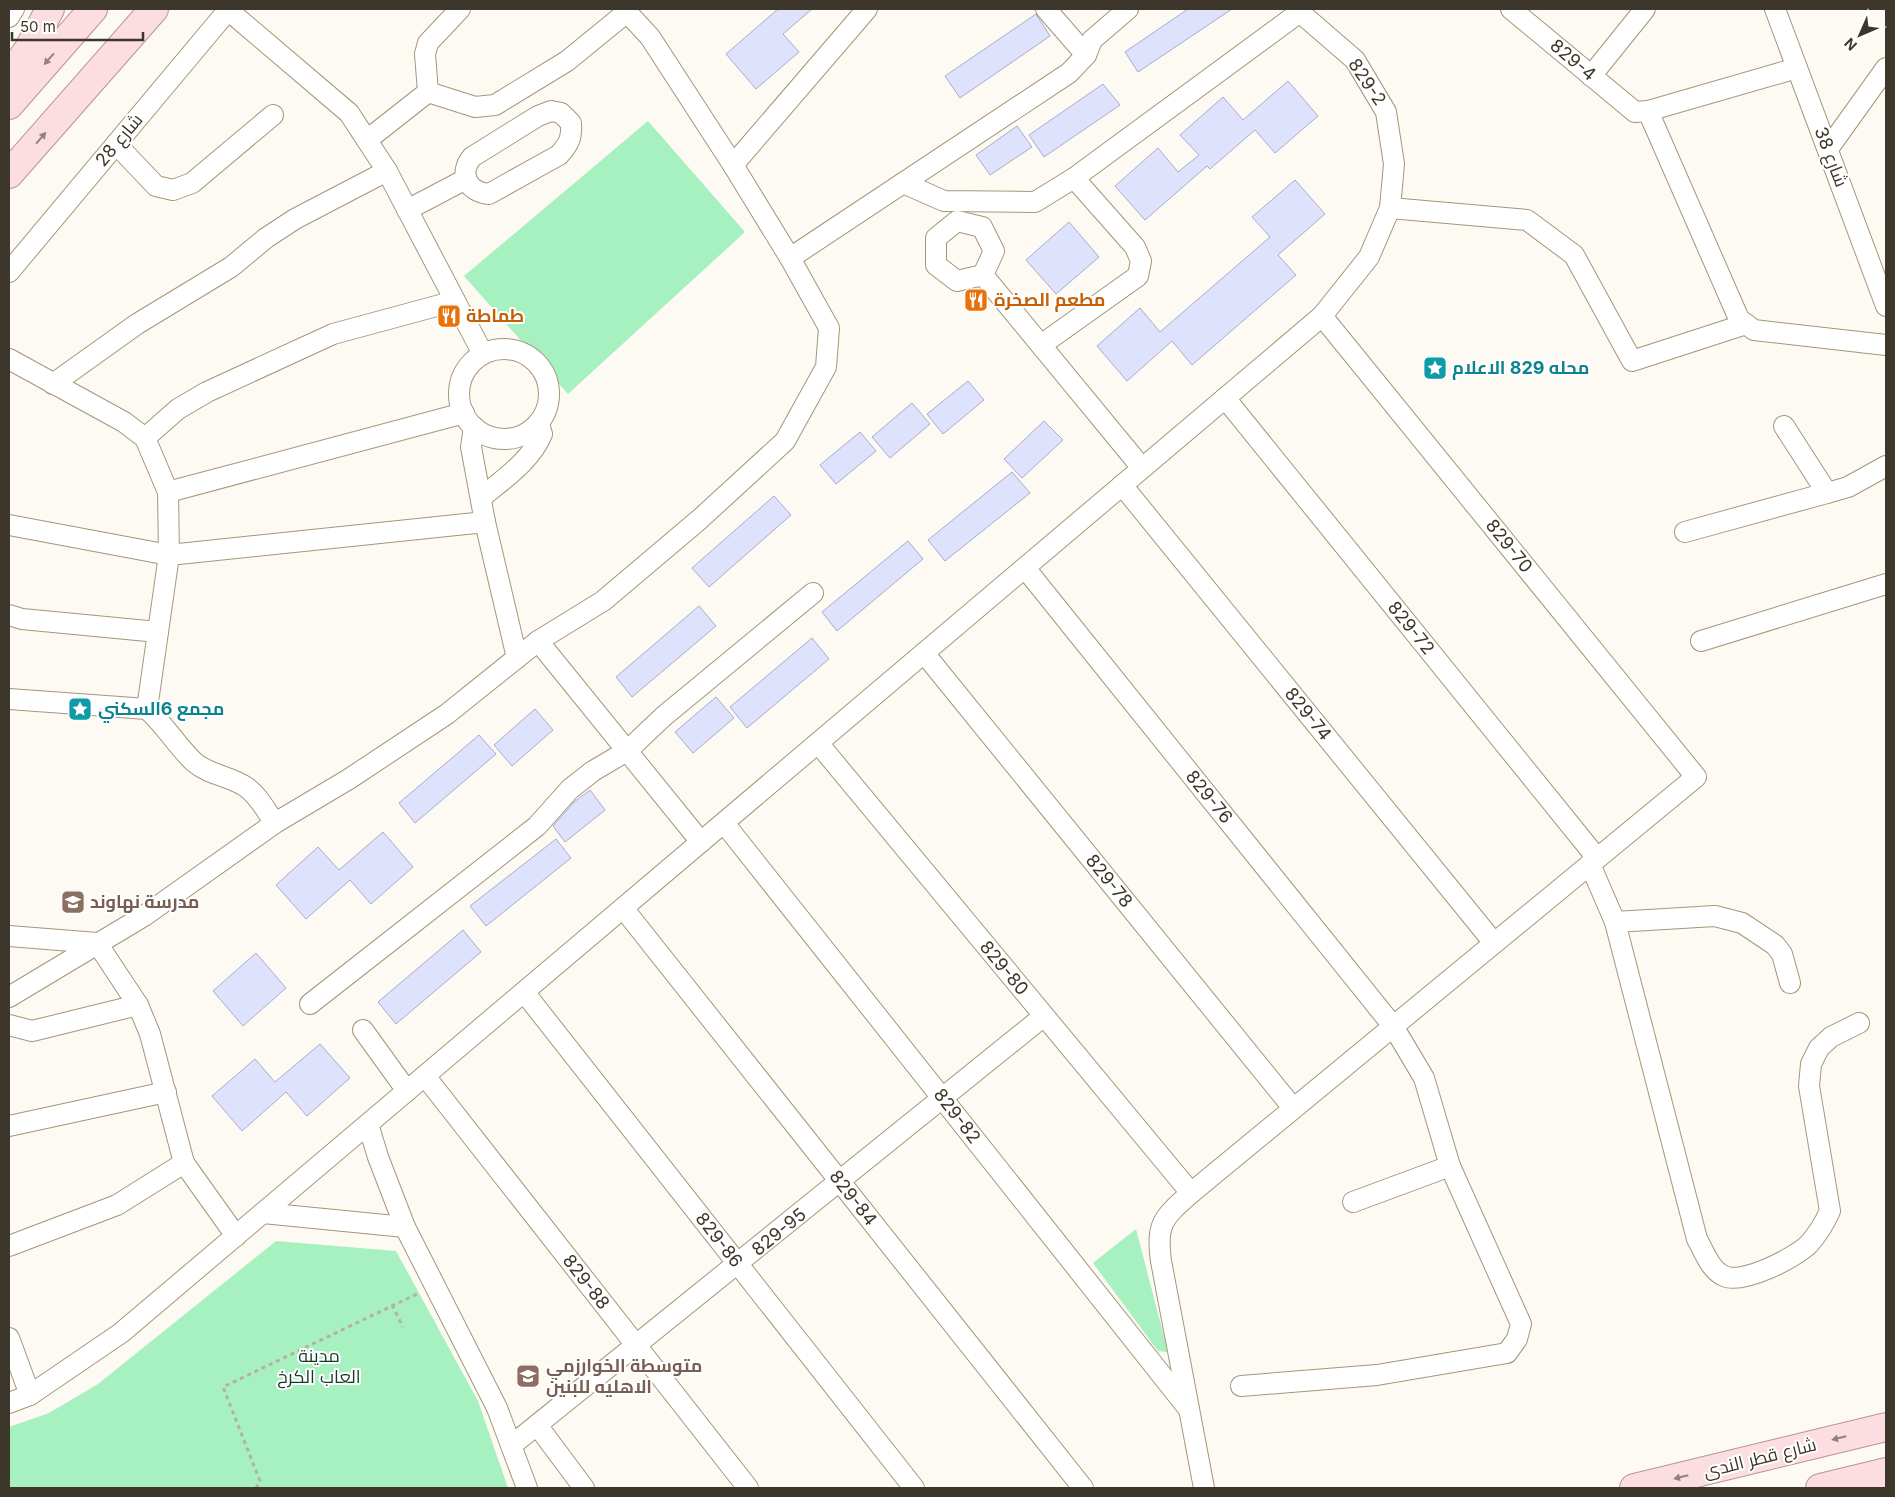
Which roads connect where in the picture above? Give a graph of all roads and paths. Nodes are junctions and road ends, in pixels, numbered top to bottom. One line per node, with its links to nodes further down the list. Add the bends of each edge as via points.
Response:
1 (14, 9): 15 (street)
2 (50, 9): 19 (main road, via 28,50)
3 (93, 9): 22 (main road, one-way to 22)
4 (154, 9): 30 (main road, one-way to 4)
5 (460, 9): 21 (street, via 428,43 425,54)
6 (867, 9): 28 (street)
7 (1046, 9): 16 (street)
8 (1128, 9): 16 (street, via 1092,40)
9 (1511, 9): 20 (street, 829-4)
10 (1645, 9): 20 (street)
11 (1775, 9): 17 (street, شارع 38)
12 (229, 10): 25 (street, via 349,113); 26 (street, شارع 28)
13 (1298, 10): 31 (street); 34 (street, 829-2, via 1355,60 1386,112 1394,164)
14 (625, 11): 21 (street, via 567,61 495,105 475,107); 28 (street, via 650,37)
15 (9, 17)
16 (1086, 55): 33 (street, via 1069,73)
17 (1797, 68): 23 (street); 27 (street, شارع 38)
18 (1886, 68): 27 (street)
19 (9, 76)
20 (1592, 76): 23 (street, 829-4)
21 (428, 92): 25 (street)
22 (9, 105)
23 (1641, 111): 42 (street, via 1733,307 1739,319)
24 (273, 115): 26 (street, via 192,183 173,190 156,186)
25 (367, 140): 29 (street)
26 (116, 144): 37 (street, شارع 28)
27 (1828, 149): 40 (street, شارع 38)
28 (733, 165): 36 (street)
29 (387, 171): 35 (street); 47 (street, via 295,219 232,267 136,324)
30 (9, 174)
31 (1074, 178): 33 (street, via 1035,202 944,201); 43 (street, via 1135,247 1141,261 1138,276)
32 (466, 179): 32 (street, via 478,193 489,194 500,189 559,155 572,136 571,123 561,114 551,111 538,116 472,157 466,164); 35 (street)
33 (904, 182): 36 (street)
34 (1390, 208): 41 (street, 829-2, via 1369,257); 42 (street, via 1527,220 1574,255 1632,361)
35 (407, 210): 39 (street)
36 (790, 258): 68 (street, via 829,328 826,367 785,441 700,520 603,601)
37 (9, 272)
38 (983, 275): 43 (street)
39 (455, 301): 45 (street); 52 (street, via 333,334 207,392 178,409)
40 (1886, 306)
41 (1322, 316): 48 (street, 829-2); 79 (street, 829-70, via 1696,777)
42 (1746, 324): 44 (street, via 1754,330)
43 (1041, 345): 54 (street)
44 (1886, 345)
45 (483, 354): 49 (street, via 470,364 461,379 460,396); 50 (street, via 500,349 518,350 534,359 545,373 550,390 547,408)
46 (9, 359): 47 (street)
47 (53, 384): 52 (street, via 124,422)
48 (1226, 398): 54 (street, 829-2); 79 (street, 829-72)
49 (469, 420): 50 (street, via 489,436 507,439 524,434); 56 (street); 58 (street)
50 (538, 424): 58 (street, via 542,434 538,444)
51 (1784, 426): 57 (street)
52 (145, 438): 56 (street)
53 (1886, 466): 57 (street, via 1848,487)
54 (1142, 468): 55 (street, 829-2)
55 (1122, 485): 63 (street, 829-2); 84 (street, 829-74)
56 (168, 492): 62 (street)
57 (1827, 493): 61 (street)
58 (481, 498): 59 (street)
59 (485, 522): 62 (street); 71 (street)
60 (9, 525): 62 (street)
61 (1684, 532)
62 (169, 555): 67 (street)
63 (1025, 568): 70 (street, 829-2); 93 (street, 829-76)
64 (1886, 584): 69 (street)
65 (813, 594): 75 (street, via 664,716)
66 (9, 615): 67 (street, via 22,619)
67 (158, 632): 73 (street)
68 (538, 641): 71 (street); 75 (street)
69 (1701, 641)
70 (924, 653): 74 (street, 829-2); 99 (street, 829-78)
71 (517, 658): 76 (street, via 447,714)
72 (9, 699): 73 (street)
73 (147, 709): 76 (street, via 194,762 245,786 256,795)
74 (818, 743): 77 (street, 829-2); 90 (street, 829-80)
75 (627, 751): 78 (street); 88 (street, via 570,789 537,826)
76 (275, 823): 83 (street, via 144,916)
77 (724, 823): 78 (street, 829-2); 98 (street, 829-82)
78 (701, 842): 80 (street, 829-2)
79 (1594, 861): 81 (street, 829-72); 84 (street)
80 (623, 908): 86 (street, 829-2); 104 (street, 829-84)
81 (1615, 922): 85 (street, via 1715,916 1742,924 1775,945 1782,954); 91 (street, 829-72, via 1698,1239 1706,1257 1725,1277 1734,1279 1754,1274 1794,1256 1824,1226 1830,1212 1809,1086 1811,1064 1819,1048 1831,1037)
82 (9, 936): 83 (street)
83 (97, 943): 87 (street); 89 (street)
84 (1494, 943): 93 (street)
85 (1790, 983)
86 (524, 992): 95 (street, 829-2); 111 (street, 829-86)
87 (9, 997)
88 (310, 1004)
89 (138, 1005): 92 (street, via 32,1031); 97 (street, via 150,1034)
90 (1044, 1016): 98 (street, 829-95); 105 (street, 829-80)
91 (1859, 1023)
92 (9, 1025)
93 (1393, 1026): 99 (street); 103 (street, 829-76, via 1424,1078)
94 (363, 1030): 96 (street)
95 (425, 1076): 96 (street, 829-2); 116 (street, 829-88)
96 (407, 1091): 100 (street, 829-2)
97 (166, 1092): 101 (street); 102 (street)
98 (943, 1099): 104 (street, 829-95); 120 (street, 829-82)
99 (1294, 1108): 105 (street)
100 (368, 1124): 107 (street, 829-2); 108 (street)
101 (9, 1126)
102 (184, 1163): 109 (street); 110 (street, via 116,1205)
103 (1450, 1166): 106 (street); 117 (street, 829-76, via 1521,1324 1517,1339 1507,1352 1376,1374)
104 (841, 1182): 111 (street, 829-95); 130 (street, 829-84)
105 (1190, 1193): 120 (street, via 1162,1222 1158,1238)
106 (1353, 1202)
107 (263, 1213): 108 (street); 109 (street, 829-2)
108 (405, 1227): 112 (street)
109 (236, 1236): 118 (street, 829-2, via 121,1333)
110 (9, 1246)
111 (739, 1265): 116 (street, 829-95); 129 (street, 829-86)
112 (433, 1286): 113 (path); 123 (street, via 497,1408)
113 (392, 1305): 114 (path); 125 (path, via 223,1387 260,1481)
114 (403, 1327)
115 (9, 1338): 118 (street)
116 (635, 1345): 121 (street, 829-95); 128 (street, 829-88)
117 (1241, 1386)
118 (30, 1395): 119 (street, 829-2)
119 (9, 1403)
120 (1189, 1409): 131 (street)
121 (537, 1425): 123 (street, 829-95); 127 (street)
122 (1886, 1427): 132 (main road, شارع قطر الندى, one-way to 132)
123 (512, 1446): 126 (street)
124 (1886, 1472): 133 (main road)
125 (256, 1488)
126 (527, 1488)
127 (584, 1488)
128 (748, 1488)
129 (914, 1488)
130 (1083, 1488)
131 (1204, 1488)
132 (1634, 1488)
133 (1820, 1488)

